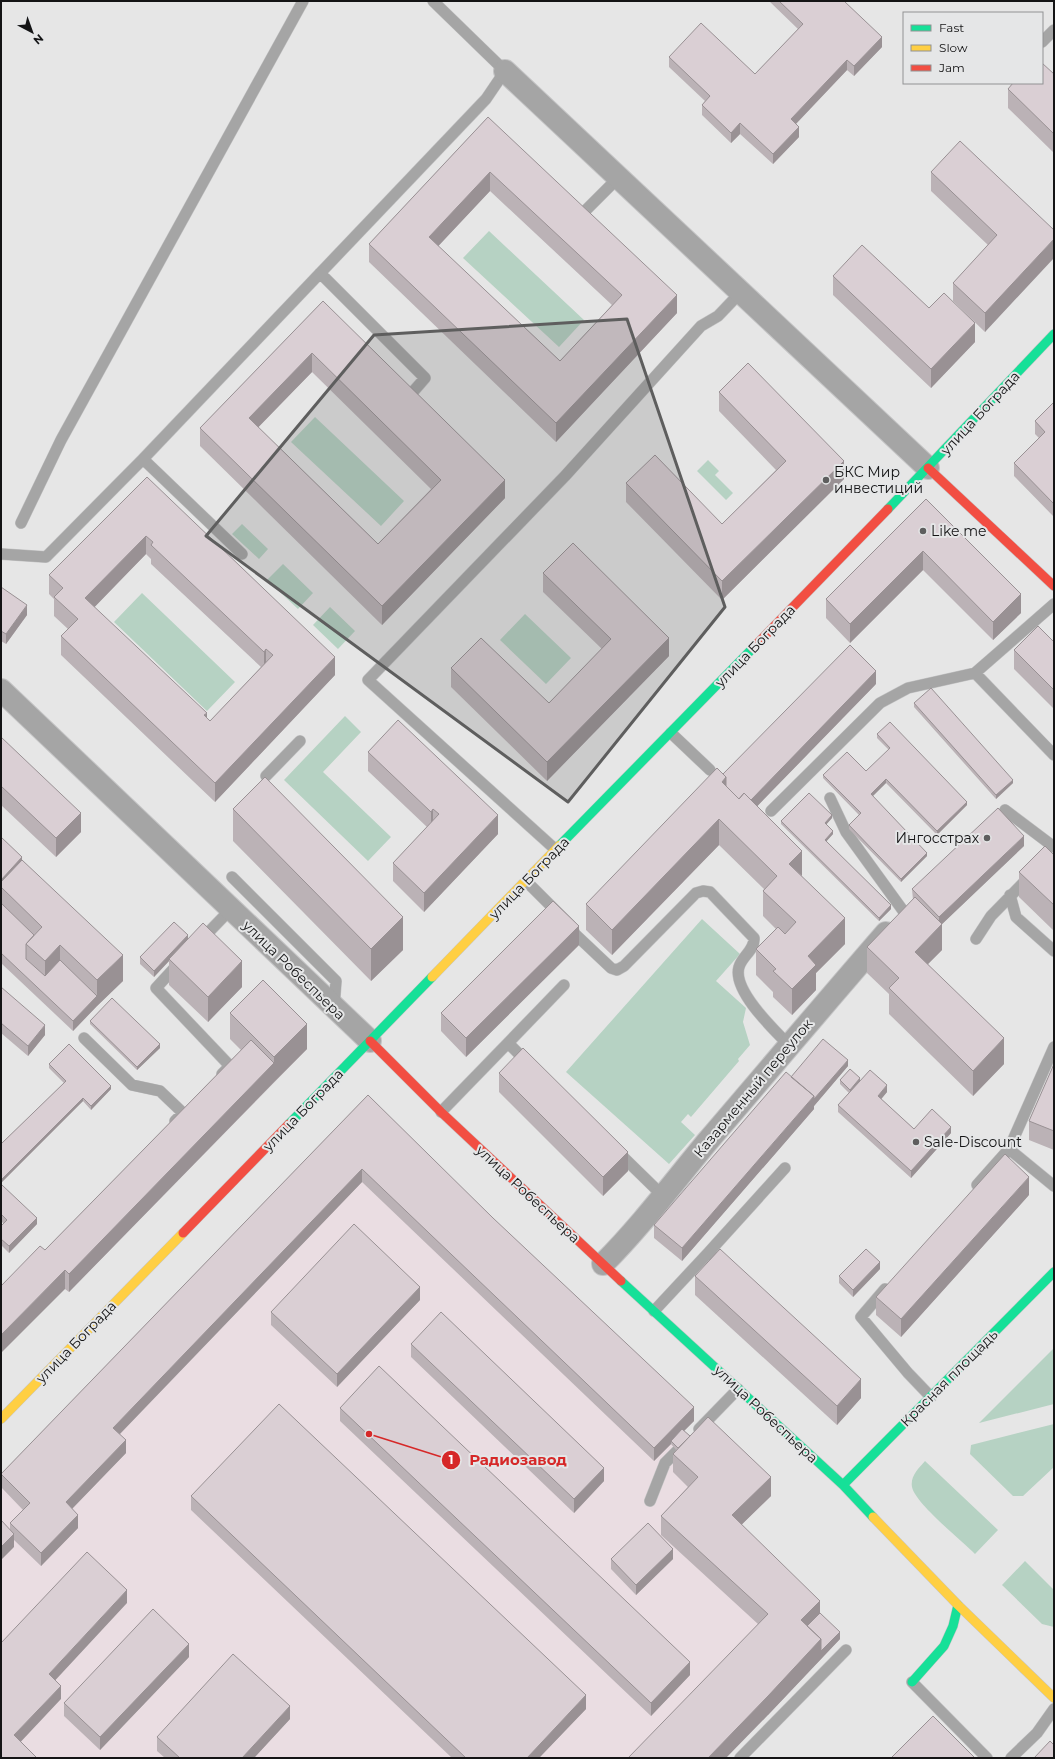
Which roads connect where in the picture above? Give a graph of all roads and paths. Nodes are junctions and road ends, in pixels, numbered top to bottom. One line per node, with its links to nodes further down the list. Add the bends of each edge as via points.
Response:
1 (303, 1): 14 (lane, via 61,440)
2 (433, 1): 5 (lane)
3 (1054, 30): 4 (lane)
4 (1043, 41)
5 (505, 71): 6 (street); 8 (lane, via 486,99)
6 (619, 177): 7 (lane); 9 (street)
7 (575, 218)
8 (320, 273): 11 (lane, via 425,378); 12 (lane)
9 (740, 293): 13 (street); 30 (lane, via 718,316 701,326 565,476 368,680)
10 (1054, 334): 13 (main road, улица Бограда)
11 (405, 401)
12 (144, 459): 15 (lane, via 46,557); 16 (lane)
13 (928, 468): 17 (main road); 21 (main road, улица Бограда)
14 (21, 523)
15 (1, 554)
16 (242, 554)
17 (1054, 586)
18 (1054, 604): 19 (lane)
19 (975, 673): 23 (lane); 28 (lane, via 908,688 880,703)
20 (1, 690): 35 (street, улица Робеспьера)
21 (671, 733): 24 (lane); 30 (main road, улица Бограда)
22 (300, 741): 25 (lane)
23 (1054, 755)
24 (710, 770)
25 (266, 776)
26 (830, 798): 36 (lane, via 846,832)
27 (1005, 810): 29 (lane)
28 (771, 811)
29 (1054, 847)
30 (556, 850): 33 (main road, улица Бограда)
31 (1038, 868): 34 (lane)
32 (232, 877): 42 (lane, via 336,981)
33 (526, 881): 44 (main road, улица Бограда); 46 (lane, via 576,934 616,970 624,966 696,893 710,892 754,938 752,948 738,969 739,983 765,1021)
34 (1010, 896): 37 (lane, via 991,916); 39 (lane, via 1016,917)
35 (231, 909): 38 (lane); 42 (street, улица Робеспьера)
36 (904, 912): 46 (street, Казарменный переулок)
37 (976, 939)
38 (195, 946)
39 (1054, 951)
40 (185, 957): 49 (lane, via 156,988 230,1066)
41 (564, 985): 45 (lane)
42 (334, 1007): 44 (street, улица Робеспьера)
43 (84, 1038): 51 (lane, via 132,1085 160,1091 186,1110)
44 (370, 1041): 50 (main road, улица Робеспьера); 66 (main road, улица Бограда)
45 (508, 1043): 48 (lane); 50 (lane)
46 (789, 1045): 56 (street, Казарменный переулок)
47 (1054, 1047): 53 (lane)
48 (536, 1070)
49 (214, 1082)
50 (441, 1112): 59 (main road, улица Робеспьера)
51 (167, 1130)
52 (608, 1141): 56 (lane)
53 (1010, 1149): 55 (lane); 57 (lane)
54 (785, 1168): 58 (lane)
55 (1054, 1186)
56 (662, 1195): 59 (street, Казарменный переулок, via 627,1240)
57 (968, 1195)
58 (709, 1252): 60 (lane); 63 (lane)
59 (603, 1264): 63 (main road, улица Робеспьера)
60 (732, 1272)
61 (1054, 1272): 65 (main road, Красная площадь)
62 (892, 1282): 65 (lane, via 861,1317)
63 (654, 1311): 64 (main road, улица Робеспьера)
64 (738, 1389): 67 (lane); 69 (main road, улица Робеспьера)
65 (931, 1397): 69 (main road, Красная площадь)
66 (1, 1419)
67 (689, 1438)
68 (677, 1451): 70 (lane, via 665,1463)
69 (844, 1485): 71 (main road, улица Робеспьера)
70 (650, 1501)
71 (958, 1605): 73 (main road, via 953,1626 944,1646); 74 (main road, улица Робеспьера)
72 (846, 1650): 76 (lane)
73 (912, 1682): 77 (lane)
74 (1054, 1698)
75 (1054, 1709): 78 (lane, via 1037,1733)
76 (740, 1758)
77 (988, 1758)
78 (1011, 1758)

